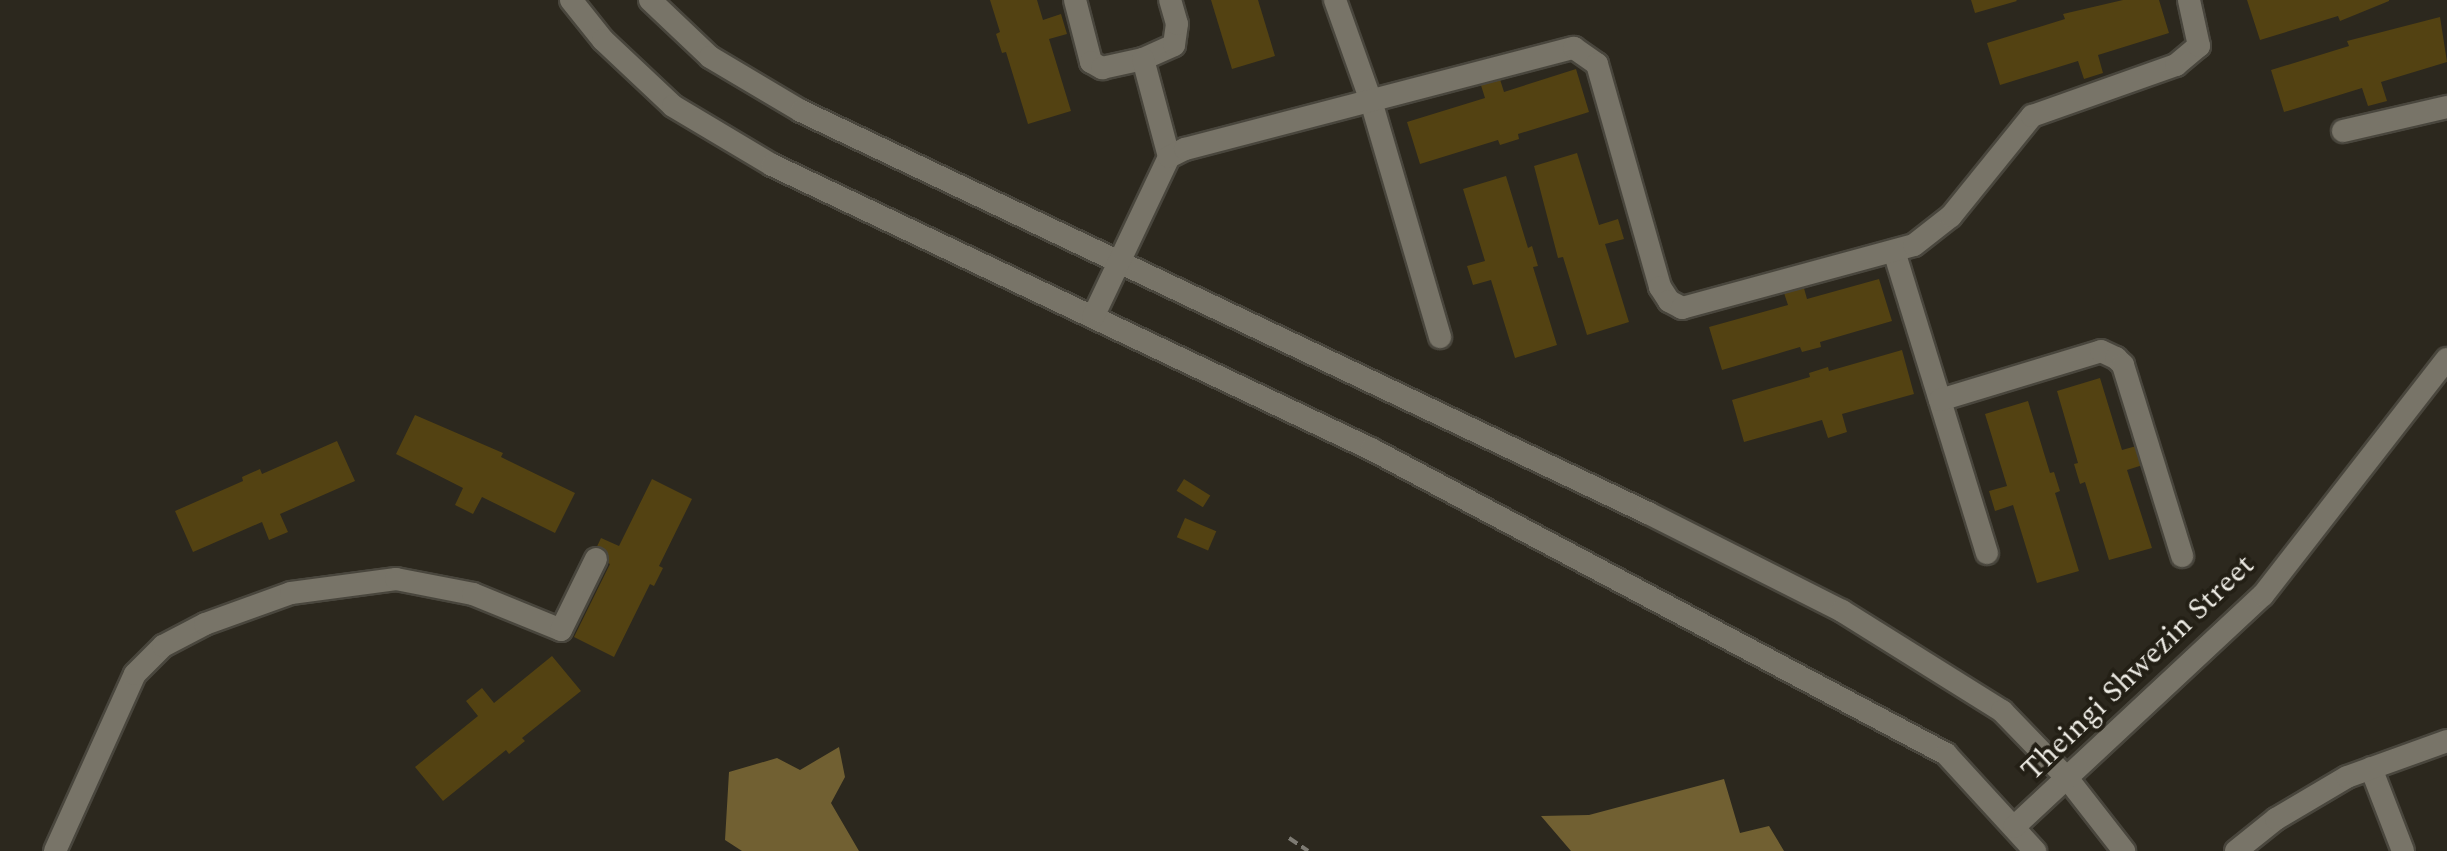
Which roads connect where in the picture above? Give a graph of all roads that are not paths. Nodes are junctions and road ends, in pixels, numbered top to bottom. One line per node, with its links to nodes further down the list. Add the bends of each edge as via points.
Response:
1 (571, 0): 14 (street, via 673,106 772,165)
2 (650, 0): 13 (street, via 710,58 801,111)
3 (1075, 0): 7 (street, via 1091,62 1102,68)
4 (1170, 0): 7 (street, via 1174,45)
5 (1335, 0): 8 (street)
6 (2190, 0): 12 (street, via 2200,46 2176,65 2032,116 1951,216 1914,246)
7 (1143, 59): 11 (street)
8 (1370, 101): 11 (street); 12 (street, via 1583,51 1597,64 1660,286 1682,308); 15 (street)
9 (2447, 107): 10 (street)
10 (2342, 131)
11 (1169, 157): 13 (street)
12 (1894, 251): 17 (street)
13 (1119, 262): 14 (street); 23 (street, via 1842,610 2002,711)
14 (1094, 317): 24 (street, via 1388,458 1946,754)
15 (1440, 337)
16 (2447, 359): 23 (street, Theingi Shwezin Street, via 2263,595)
17 (1940, 400): 18 (street); 19 (street, via 2101,351 2116,358 2124,365)
18 (1988, 554)
19 (2182, 556)
20 (596, 560): 25 (street, via 561,630 473,594 396,580 291,593 163,646 135,674)
21 (2447, 741): 22 (street)
22 (2371, 768): 28 (street, via 2276,819); 29 (street)
23 (2068, 778): 24 (street, Theingi Shwezin Street); 27 (street)
24 (2014, 827): 26 (street)
25 (55, 851)
26 (2035, 851)
27 (2124, 851)
28 (2236, 851)
29 (2403, 851)

